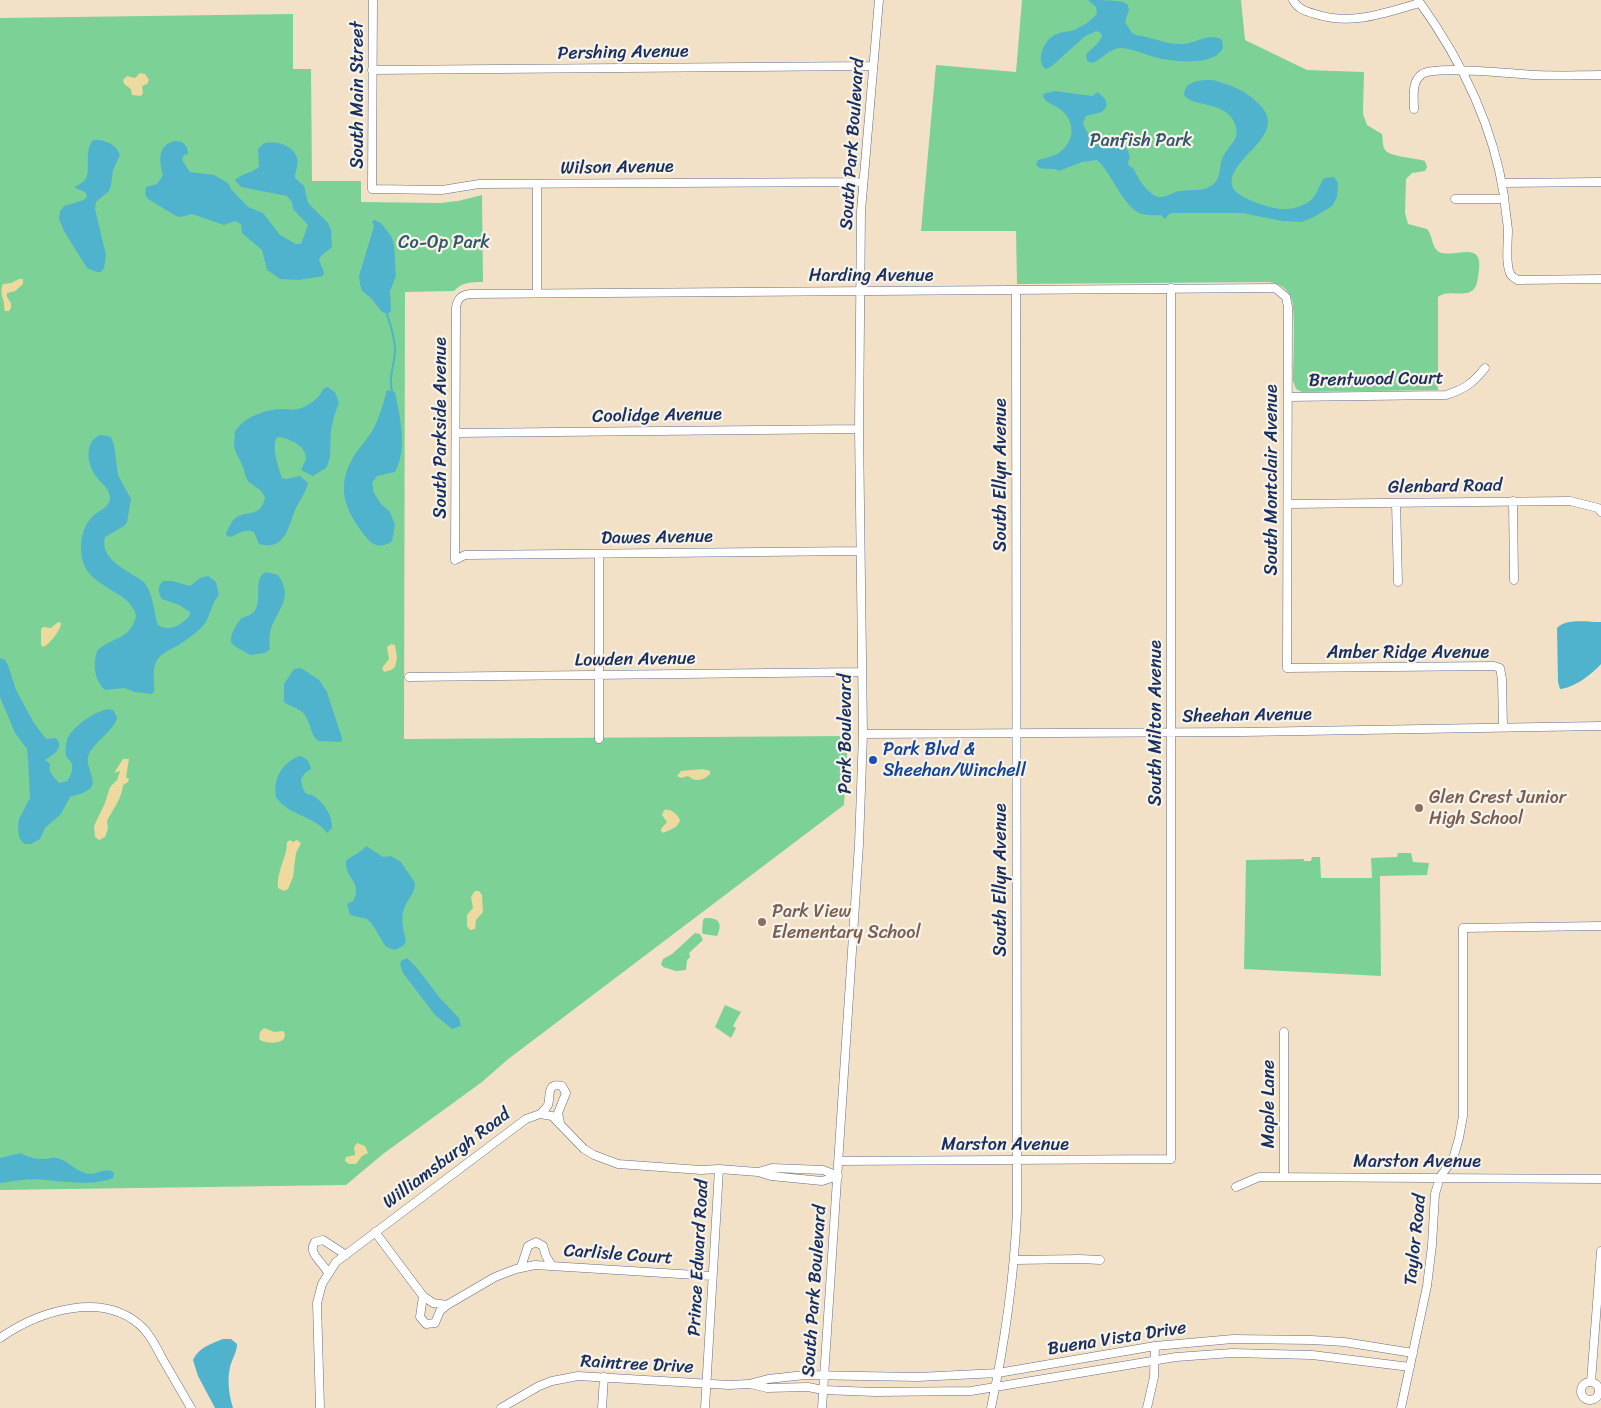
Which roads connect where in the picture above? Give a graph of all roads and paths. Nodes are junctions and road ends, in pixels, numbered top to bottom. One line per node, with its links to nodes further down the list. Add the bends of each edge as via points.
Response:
1 (373, 0): 6 (street, South Main Street)
2 (879, 0): 5 (street, South Park Boulevard)
3 (1293, 0): 4 (street, via 1300,9 1334,20 1364,18)
4 (1419, 2): 7 (street)
5 (873, 66): 6 (street, Pershing Avenue); 10 (street, South Park Boulevard)
6 (372, 70): 14 (street, South Main Street)
7 (1462, 70): 8 (street); 9 (street, via 1430,70 1421,74 1415,83); 12 (street, via 1486,127)
8 (1601, 75)
9 (1414, 109)
10 (863, 182): 13 (street, Wilson Avenue); 19 (street, South Park Boulevard)
11 (1601, 182): 12 (street)
12 (1502, 183): 16 (street)
13 (537, 184): 14 (street, Wilson Avenue, via 479,184 442,190); 21 (street)
14 (372, 190)
15 (1455, 199): 16 (street)
16 (1504, 199): 17 (street, via 1508,267 1517,280)
17 (1601, 279)
18 (1171, 288): 20 (street, Harding Avenue); 22 (street, Harding Avenue, via 1270,287); 43 (street, South Milton Avenue)
19 (862, 290): 20 (street, Harding Avenue); 21 (street, Harding Avenue); 26 (street, Park Boulevard)
20 (1016, 290): 45 (street, South Ellyn Avenue)
21 (537, 293): 23 (street, Harding Avenue, via 466,294)
22 (1282, 293): 25 (street, South Montclair Avenue, via 1288,307)
23 (460, 298): 27 (street, South Parkside Avenue, via 456,308)
24 (1485, 368): 25 (street, Brentwood Court, via 1461,391 1446,395)
25 (1288, 397): 30 (street, South Montclair Avenue)
26 (859, 429): 27 (street, Coolidge Avenue); 32 (street, Park Boulevard)
27 (456, 433): 34 (street, South Parkside Avenue)
28 (1513, 501): 29 (street, Glenbard Road); 31 (street, Glenbard Road, via 1570,501 1598,508); 35 (street)
29 (1396, 503): 30 (street, Glenbard Road); 36 (street)
30 (1288, 504): 37 (street, South Montclair Avenue)
31 (1601, 512)
32 (860, 551): 33 (street, Dawes Avenue); 38 (street, Park Boulevard)
33 (599, 554): 34 (street, Dawes Avenue, via 465,555); 39 (street)
34 (456, 560)
35 (1514, 580)
36 (1398, 582)
37 (1287, 668): 42 (street, Amber Ridge Avenue, via 1494,666 1500,668 1502,679)
38 (861, 672): 39 (street, Lowden Avenue); 44 (street, Park Boulevard)
39 (599, 675): 40 (street, Lowden Avenue); 46 (street)
40 (409, 677)
41 (1601, 726): 42 (street, Sheehan Avenue)
42 (1503, 727): 43 (street, Sheehan Avenue)
43 (1171, 732): 45 (street, Sheehan Avenue); 51 (street, South Milton Avenue)
44 (863, 734): 45 (street, Sheehan Avenue); 52 (street, Park Boulevard)
45 (1016, 734): 53 (street, South Ellyn Avenue)
46 (599, 739)
47 (1601, 926): 57 (street, Taylor Road, via 1463,928 1463,1116 1453,1159)
48 (1284, 1032): 56 (street, Maple Lane)
49 (540, 1114): 50 (street, Williamsburgh Road, via 552,1116); 50 (street, Williamsburgh Road, via 547,1108 551,1088 562,1086 566,1096 558,1113); 60 (street, Williamsburgh Road, via 526,1119)
50 (560, 1123): 54 (street, Williamsburgh Road, via 584,1149 618,1164)
51 (1171, 1158): 53 (street, Marston Avenue)
52 (840, 1161): 53 (street, Marston Avenue); 55 (street, Park Boulevard)
53 (1016, 1161): 63 (street, South Ellyn Avenue)
54 (719, 1169): 55 (street, Williamsburgh Road, via 822,1181); 68 (street, Prince Edward Road)
55 (838, 1176): 77 (street, South Park Boulevard)
56 (1284, 1177): 57 (street, Marston Avenue); 59 (street, Marston Avenue, via 1259,1177)
57 (1440, 1177): 58 (street, Marston Avenue); 73 (street, Taylor Road, via 1435,1194 1427,1286)
58 (1601, 1179)
59 (1236, 1187)
60 (375, 1232): 62 (street, Williamsburgh Road); 69 (street)
61 (1601, 1251): 79 (street)
62 (346, 1254): 67 (street, Williamsburgh Road); 67 (street, via 324,1240 315,1242 313,1253)
63 (1015, 1260): 64 (street); 76 (street, South Ellyn Avenue, via 1009,1318)
64 (1100, 1260)
65 (552, 1266): 66 (street, Carlisle Court); 66 (street, Carlisle Court, via 543,1246 536,1242 528,1246); 68 (street, Carlisle Court)
66 (521, 1268): 70 (street, Carlisle Court, via 495,1277)
67 (328, 1273): 85 (street, via 319,1293 316,1314)
68 (712, 1276): 80 (street, Prince Edward Road)
69 (423, 1296): 70 (street, via 433,1303); 70 (street, Carlisle Court, via 420,1317 426,1324 434,1323)
70 (447, 1305)
71 (0, 1338): 84 (street, via 30,1320 63,1310 101,1308 117,1312 131,1318 148,1334)
72 (1155, 1346): 73 (street, Buena Vista Drive, via 1233,1339 1288,1339 1344,1342); 74 (street); 76 (street, Buena Vista Drive)
73 (1413, 1353): 75 (street, Taylor Road)
74 (1155, 1360): 75 (street, Buena Vista Drive, via 1232,1353 1285,1353); 82 (street, Buena Vista Drive); 91 (street)
75 (1410, 1367): 92 (street, Taylor Road)
76 (998, 1373): 77 (street, Buena Vista Drive, via 926,1377); 82 (street, South Ellyn Avenue)
77 (825, 1376): 81 (street, Raintree Drive, via 805,1374); 83 (street, South Park Boulevard)
78 (604, 1377): 80 (street, Raintree Drive); 86 (street, Raintree Drive, via 578,1376 552,1381); 87 (street)
79 (1592, 1382)
80 (706, 1384): 81 (street, Raintree Drive); 88 (street, Prince Edward Road)
81 (749, 1384): 83 (street, Raintree Drive, via 767,1388)
82 (995, 1388): 83 (street, Buena Vista Drive, via 907,1393); 90 (street, South Ellyn Avenue)
83 (824, 1390): 89 (street, South Park Boulevard)
84 (191, 1408)
85 (320, 1408)
86 (501, 1408)
87 (602, 1408)
88 (705, 1408)
89 (822, 1408)
90 (991, 1408)
91 (1147, 1408)
92 (1401, 1408)

